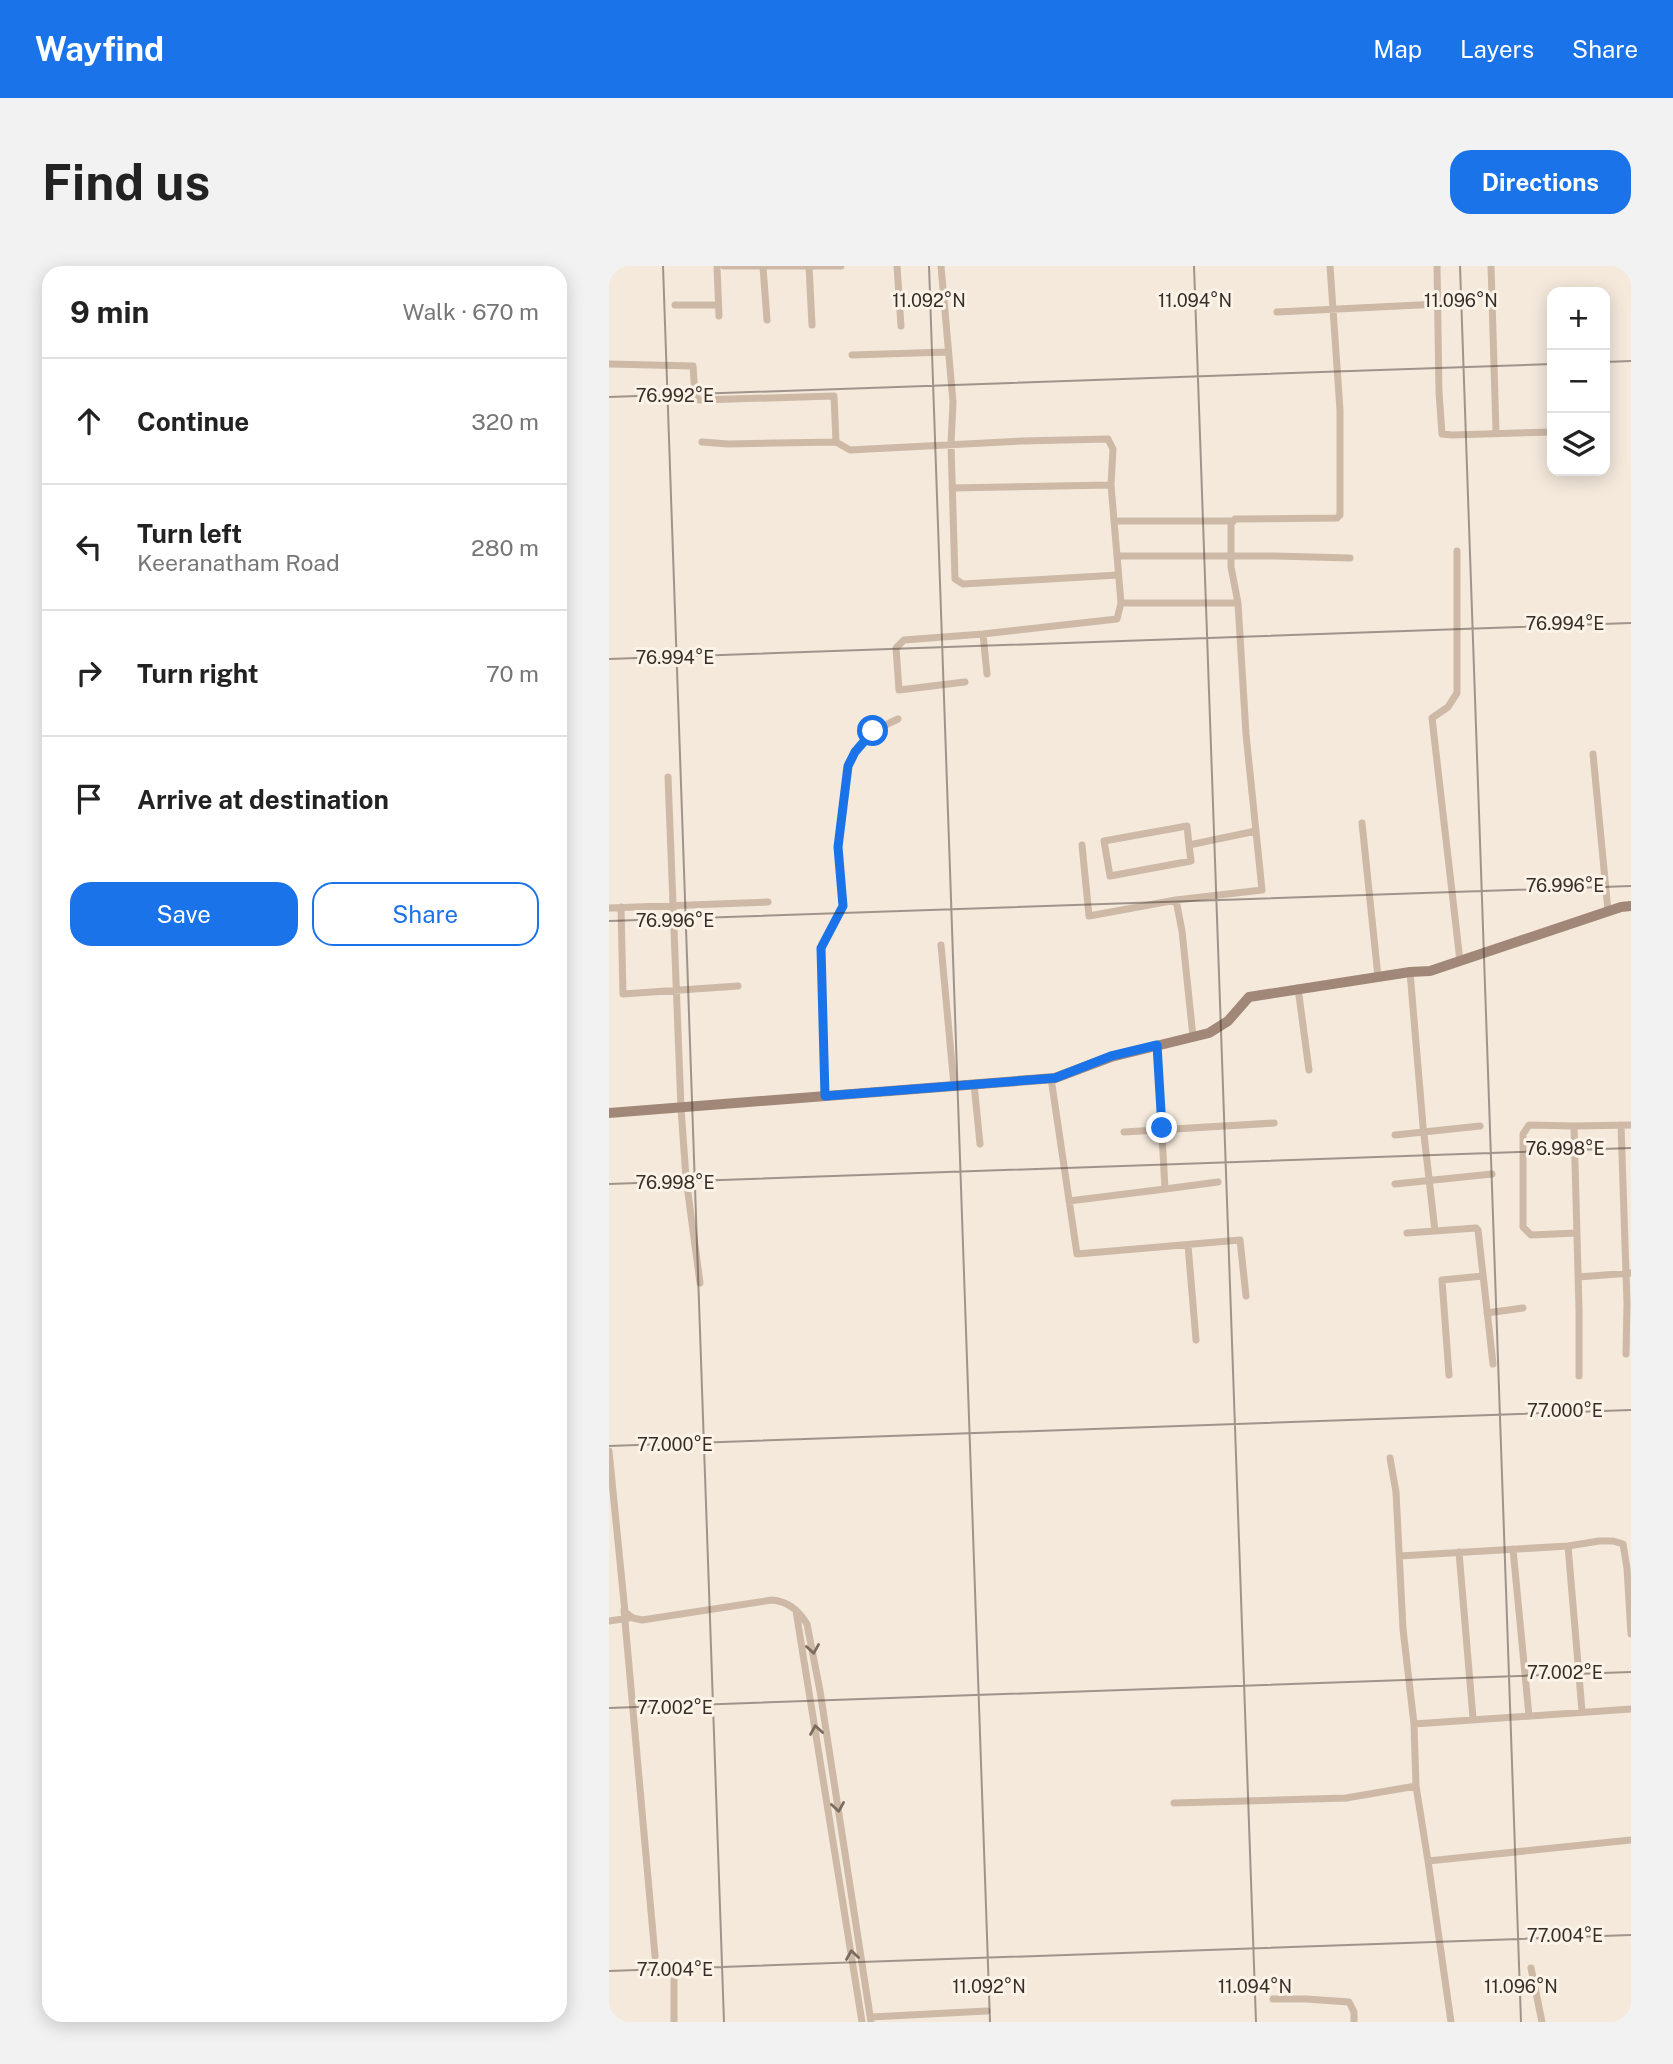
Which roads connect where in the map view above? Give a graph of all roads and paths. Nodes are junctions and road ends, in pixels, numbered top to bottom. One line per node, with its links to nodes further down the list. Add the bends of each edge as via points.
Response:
1 (717, 266): 13 (street)
2 (724, 266): 10 (street)
3 (809, 266): 4 (street); 10 (street); 18 (street)
4 (841, 266)
5 (897, 266): 19 (street)
6 (941, 266): 20 (street)
7 (1329, 266): 14 (street)
8 (1437, 266): 11 (street)
9 (1490, 266): 23 (street)
10 (763, 267): 17 (street)
11 (1439, 304): 14 (street); 23 (street, via 1442,434)
12 (675, 305): 13 (street)
13 (718, 305): 16 (street)
14 (1333, 310): 15 (street); 31 (street, via 1340,410 1340,514 1320,519)
15 (1277, 312)
16 (719, 316)
17 (767, 320)
18 (813, 326)
19 (901, 326)
20 (948, 352): 21 (street); 27 (street)
21 (852, 355)
22 (609, 364): 26 (street, via 693,366 699,400 834,396)
23 (1496, 432): 24 (street)
24 (1547, 432)
25 (702, 442): 26 (street)
26 (836, 442): 27 (street, via 849,450)
27 (951, 444): 28 (street, via 1108,439 1113,449); 29 (street)
28 (1111, 485): 29 (street); 30 (street)
29 (952, 488): 36 (street, via 958,583)
30 (1114, 520): 31 (street); 33 (street)
31 (1232, 521): 34 (street)
32 (1457, 551): 57 (street, via 1457,694 1432,718)
33 (1117, 556): 34 (street); 36 (street)
34 (1231, 557): 35 (street); 38 (street)
35 (1350, 558)
36 (1118, 575): 37 (street)
37 (1121, 603): 38 (street); 39 (street, via 1117,620)
38 (1238, 603): 46 (street)
39 (983, 634): 40 (street); 41 (street, via 904,640 896,648 899,690)
40 (987, 674)
41 (965, 682)
42 (898, 719): 69 (street, via 873,731 848,766 838,847 843,906 821,948)
43 (1593, 754): 55 (street)
44 (668, 777): 51 (street)
45 (1362, 823): 59 (street)
46 (1256, 831): 48 (street); 49 (street, via 1262,890)
47 (1082, 845): 49 (street, via 1089,916)
48 (1189, 845): 48 (street, via 1187,826 1104,841 1110,876 1191,861)
49 (1176, 900): 63 (street)
50 (768, 902): 51 (street)
51 (674, 906): 53 (street); 62 (street)
52 (1631, 906): 55 (street)
53 (621, 907): 54 (street); 62 (street, via 623,994)
54 (609, 908)
55 (1608, 911): 57 (street)
56 (941, 944): 68 (street)
57 (1460, 961): 58 (street)
58 (1410, 972): 59 (street); 79 (street)
59 (1378, 976): 61 (street)
60 (738, 986): 62 (street)
61 (1298, 988): 63 (street, via 1249,997 1228,1021); 65 (street)
62 (677, 990): 70 (street)
63 (1193, 1037): 64 (street)
64 (1157, 1045): 66 (street); 77 (street)
65 (1309, 1070)
66 (1051, 1078): 67 (street); 87 (street)
67 (974, 1084): 68 (street); 81 (street)
68 (954, 1086): 69 (street)
69 (825, 1096): 70 (street)
70 (681, 1108): 71 (street); 95 (street)
71 (609, 1113)
72 (1274, 1123): 77 (street)
73 (1621, 1125): 74 (street); 76 (street); 92 (street)
74 (1631, 1125)
75 (1480, 1126): 79 (street)
76 (1574, 1126): 90 (street); 90 (street, via 1526,1128 1523,1227 1531,1235)
77 (1162, 1128): 78 (street); 86 (street)
78 (1124, 1132)
79 (1423, 1132): 80 (street); 83 (street)
80 (1395, 1135)
81 (980, 1144)
82 (1492, 1174): 83 (street)
83 (1429, 1181): 85 (street); 88 (street)
84 (1217, 1182): 86 (street)
85 (1395, 1184)
86 (1165, 1189): 87 (street)
87 (1069, 1201): 91 (street, via 1077,1254)
88 (1435, 1231): 89 (street); 93 (street, via 1476,1228)
89 (1407, 1233)
90 (1577, 1233): 94 (street)
91 (1188, 1245): 96 (street, via 1240,1241); 99 (street)
92 (1628, 1273): 94 (street); 100 (street)
93 (1483, 1276): 98 (street); 102 (street, via 1442,1280)
94 (1578, 1277): 103 (street)
95 (700, 1283)
96 (1246, 1296)
97 (1523, 1308): 98 (street)
98 (1487, 1312): 101 (street)
99 (1196, 1340)
100 (1626, 1354)
101 (1493, 1364)
102 (1449, 1375)
103 (1579, 1376)
104 (609, 1451): 111 (street, via 624,1606)
105 (1390, 1458): 109 (street)
106 (1568, 1546): 107 (street); 113 (street, via 1599,1541 1623,1544); 115 (street)
107 (1513, 1549): 108 (street); 116 (street)
108 (1459, 1552): 109 (street); 117 (street)
109 (1400, 1556): 118 (street)
110 (796, 1611): 111 (street, via 772,1600 642,1620); 128 (street, one-way to 128, via 811,1636); 130 (street, one-way to 110)
111 (629, 1618): 112 (street); 123 (street)
112 (609, 1621)
113 (1631, 1634)
114 (1631, 1709): 115 (street)
115 (1582, 1711): 116 (street)
116 (1529, 1716): 117 (street)
117 (1473, 1718): 118 (street)
118 (1414, 1724): 119 (street)
119 (1416, 1786): 120 (street, via 1346,1798); 122 (street)
120 (1174, 1803)
121 (1631, 1840): 122 (street)
122 (1428, 1861): 132 (street)
123 (655, 1956)
124 (1531, 1968): 133 (street)
125 (674, 1980): 129 (street)
126 (1273, 1999): 131 (street, via 1349,2002)
127 (987, 2011): 128 (street)
128 (871, 2020)
129 (674, 2022)
130 (862, 2022)
131 (1354, 2022)
132 (1451, 2022)
133 (1542, 2022)

